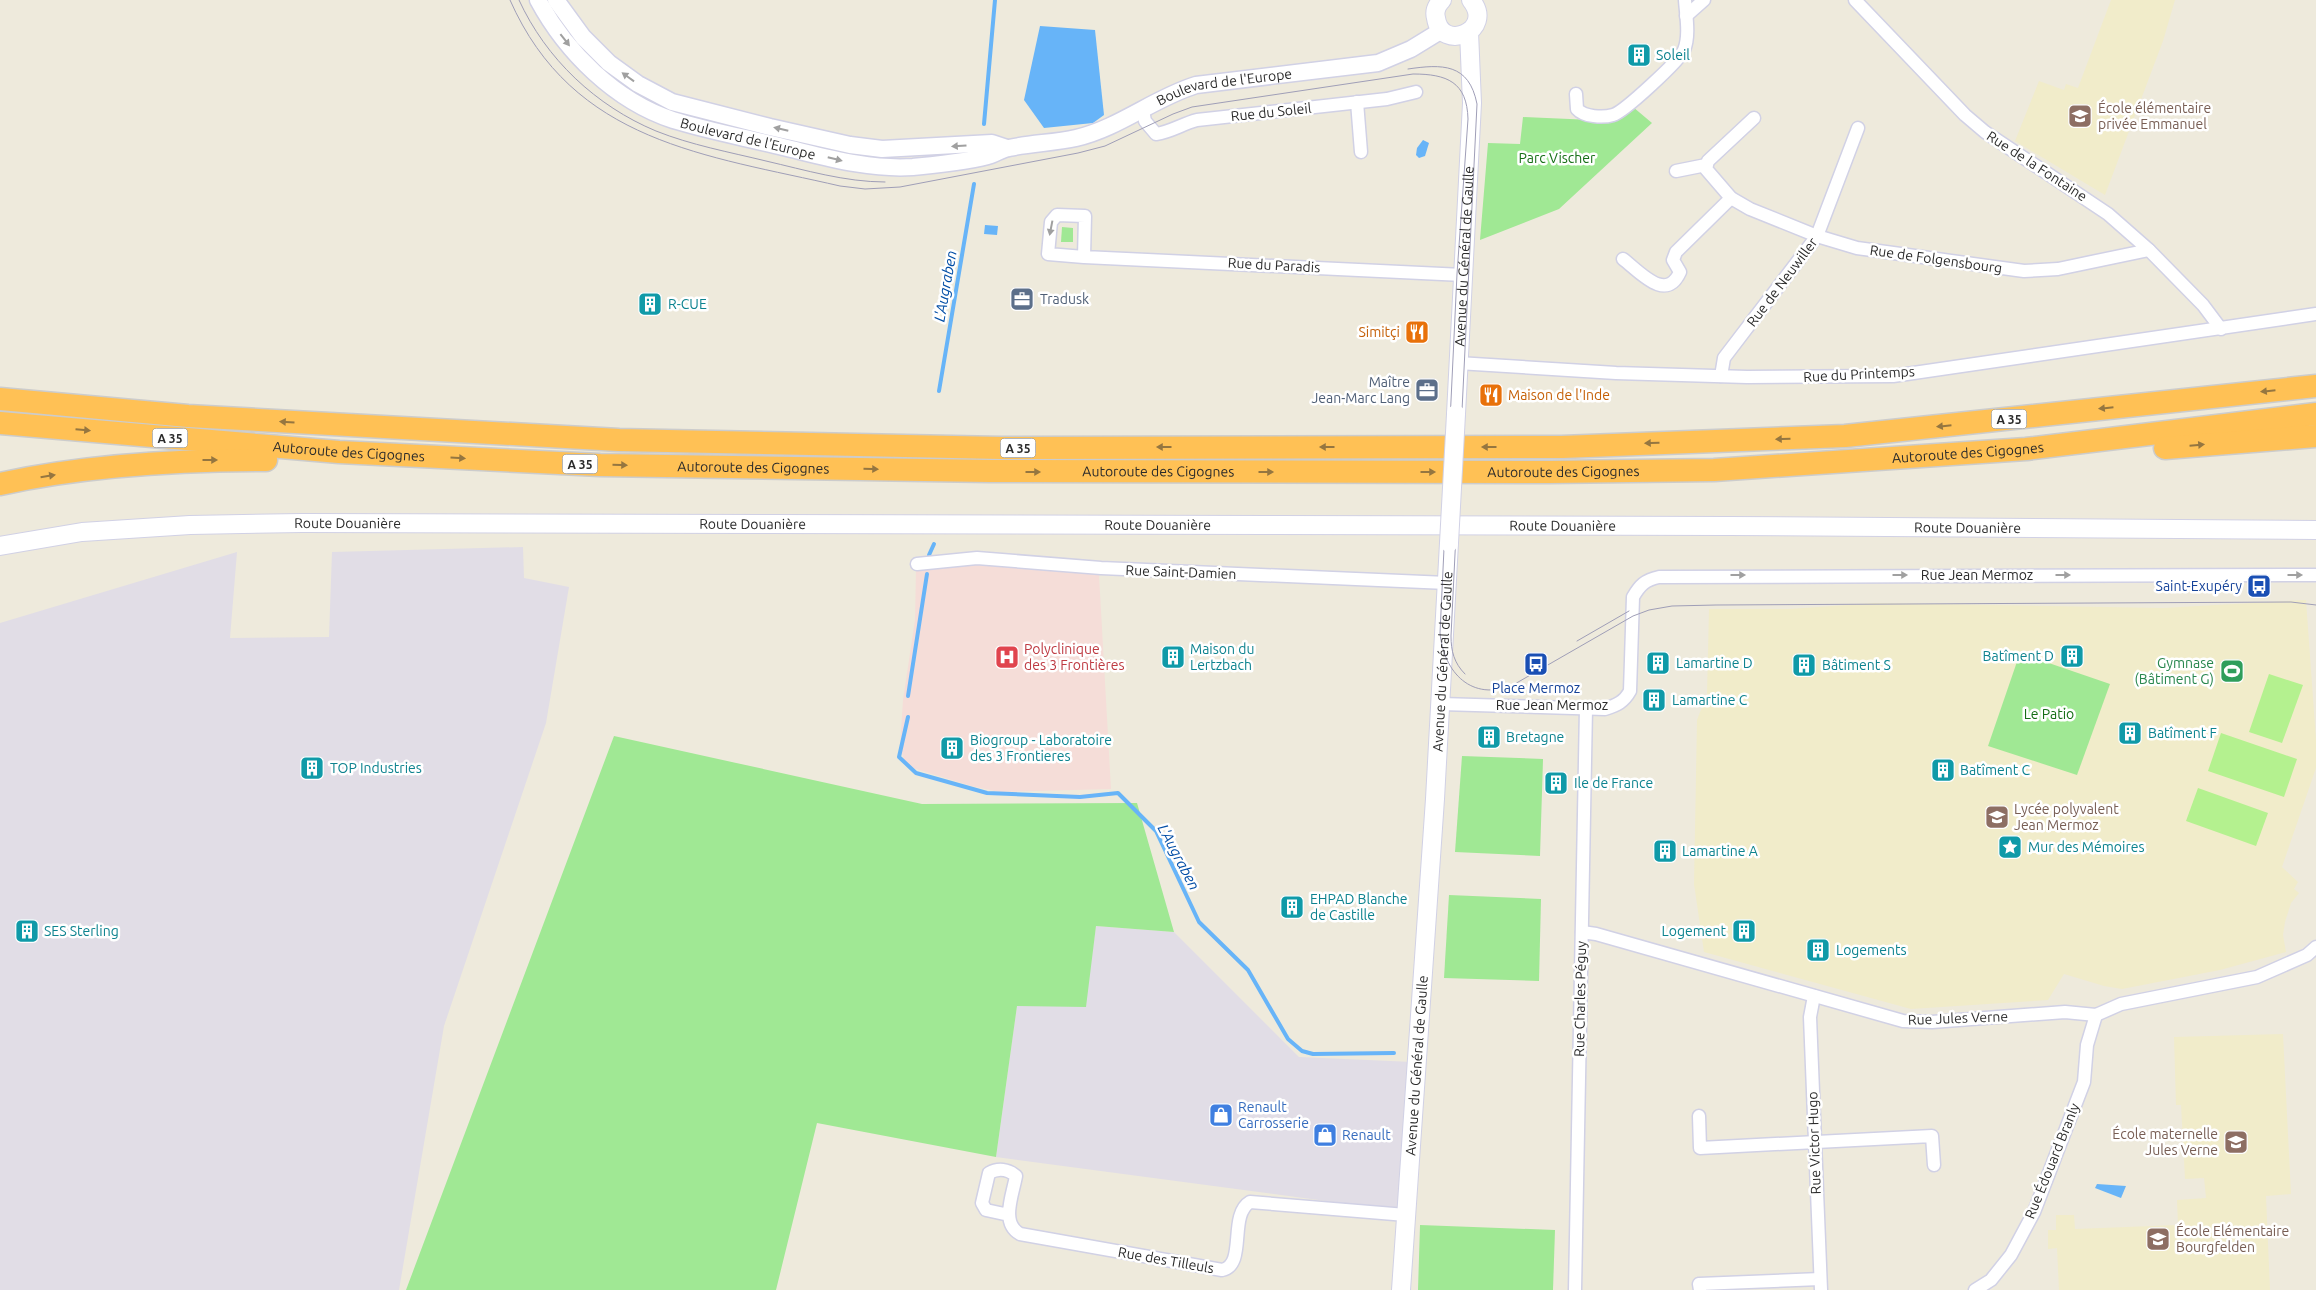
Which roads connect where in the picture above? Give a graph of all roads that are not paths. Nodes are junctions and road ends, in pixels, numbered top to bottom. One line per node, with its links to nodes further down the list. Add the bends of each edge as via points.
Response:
1 (538, 0): 17 (street, Boulevard de l'Europe, one-way to 17, via 552,25 592,70 645,108 673,120 845,162 875,166 921,165 990,155)
2 (556, 0): 17 (street, Boulevard de l'Europe, one-way to 2, via 992,143 882,149 841,143 672,102 638,84 609,63 583,37)
3 (1442, 0): 9 (main road, via 1435,14)
4 (1471, 0): 10 (main road, via 1478,13)
5 (1685, 0): 8 (street)
6 (1704, 0): 8 (street)
7 (1855, 0): 23 (street, Rue de la Fontaine, via 1965,115 1985,132 2108,214)
8 (1686, 16): 12 (street, via 1684,50 1667,70 1618,112 1612,115 1580,113)
9 (1442, 30): 10 (main road, via 1458,36); 14 (street, Boulevard de l'Europe, via 1411,49 1378,62 1196,85 1174,92)
10 (1469, 32): 26 (main road, Avenue du Général de Gaulle, via 1473,82)
11 (1416, 92): 13 (street, Rue du Soleil)
12 (1576, 94)
13 (1357, 102): 14 (street, Rue du Soleil, via 1197,120 1156,134 1145,121); 18 (street)
14 (1143, 110): 17 (street, Boulevard de l'Europe, via 1076,138)
15 (1754, 118): 19 (street)
16 (1858, 128): 22 (street, Rue de Neuwiller)
17 (1007, 148)
18 (1361, 152)
19 (1706, 164): 20 (street); 21 (street, Rue de Folgensbourg, via 1707,171)
20 (1676, 170)
21 (1731, 198): 22 (street, Rue de Folgensbourg); 25 (street, via 1676,252 1673,260 1680,272 1668,285 1654,283)
22 (1818, 236): 23 (street, Rue de Folgensbourg, via 1857,248 2024,271 2058,269); 30 (street, Rue de Neuwiller, via 1724,358)
23 (2149, 250): 28 (street, Rue de la Fontaine, via 2203,305)
24 (1084, 256): 26 (street, Rue du Paradis)
25 (1623, 259)
26 (1463, 274): 29 (main road, Avenue du Général de Gaulle)
27 (2316, 314): 28 (street, Rue du Printemps)
28 (2221, 329): 30 (street, Rue du Printemps, via 1893,376)
29 (1458, 363): 30 (street, Rue du Printemps); 45 (main road, Avenue du Général de Gaulle, bridge)
30 (1721, 376)
31 (0, 383): 35 (highway, via 153,400)
32 (2316, 386): 35 (highway, Autoroute des Cigognes / A 35, one-way to 35, via 1845,436 1562,446 1001,448 629,441)
33 (0, 399): 35 (highway, Autoroute des Cigognes / A 35)
34 (2316, 414): 38 (highway, Autoroute des Cigognes / A 35)
35 (188, 416)
36 (0, 423): 39 (highway, Autoroute des Cigognes / A 35, one-way to 39)
37 (2316, 436): 38 (highway, one-way to 37, via 2106,453)
38 (2026, 449): 39 (highway, Autoroute des Cigognes / A 35, one-way to 38, via 600,465 990,472 1549,472 1714,470)
39 (339, 452): 40 (highway, one-way to 39, via 112,467 190,460 303,459)
40 (0, 484)
41 (2316, 530): 42 (main road, Route Douanière, via 302,523 190,525 82,532)
42 (0, 546)
43 (917, 564): 45 (street, Rue Saint-Damien, via 978,558 1109,569)
44 (2316, 575): 47 (street, Rue Jean Mermoz, one-way to 44, via 1605,708 1626,699 1630,691 1633,597 1640,585 1654,578)
45 (1447, 583): 46 (main road, Avenue du Général de Gaulle)
46 (1441, 704): 47 (street, Rue Jean Mermoz); 56 (main road, Avenue du Général de Gaulle)
47 (1586, 708): 48 (street, Rue Charles Péguy)
48 (1582, 932): 50 (street, Rue Jules Verne); 59 (street, Rue Charles Péguy)
49 (2313, 952): 51 (street, Rue Jules Verne, via 2257,976 2121,1004)
50 (1814, 996): 51 (street, Rue Jules Verne, via 1903,1021 1932,1022 2066,1012); 53 (street, Rue Victor Hugo, via 1810,1017)
51 (2096, 1015): 61 (street, Rue Édouard Branly, via 2087,1045 2084,1082 2034,1212 2011,1255 1991,1280)
52 (1699, 1116): 53 (street, via 1700,1148)
53 (1814, 1143): 54 (street, via 1932,1136); 57 (street, Rue Victor Hugo)
54 (1934, 1165)
55 (1009, 1215): 56 (street, Rue des Tilleuls, via 1010,1226 1020,1234 1222,1270 1234,1260 1240,1210 1250,1202)
56 (1406, 1215): 58 (main road, Avenue du Général de Gaulle)
57 (1820, 1285): 60 (street, via 1699,1284)
58 (1401, 1290)
59 (1575, 1290)
60 (1700, 1290)
61 (1975, 1290)

